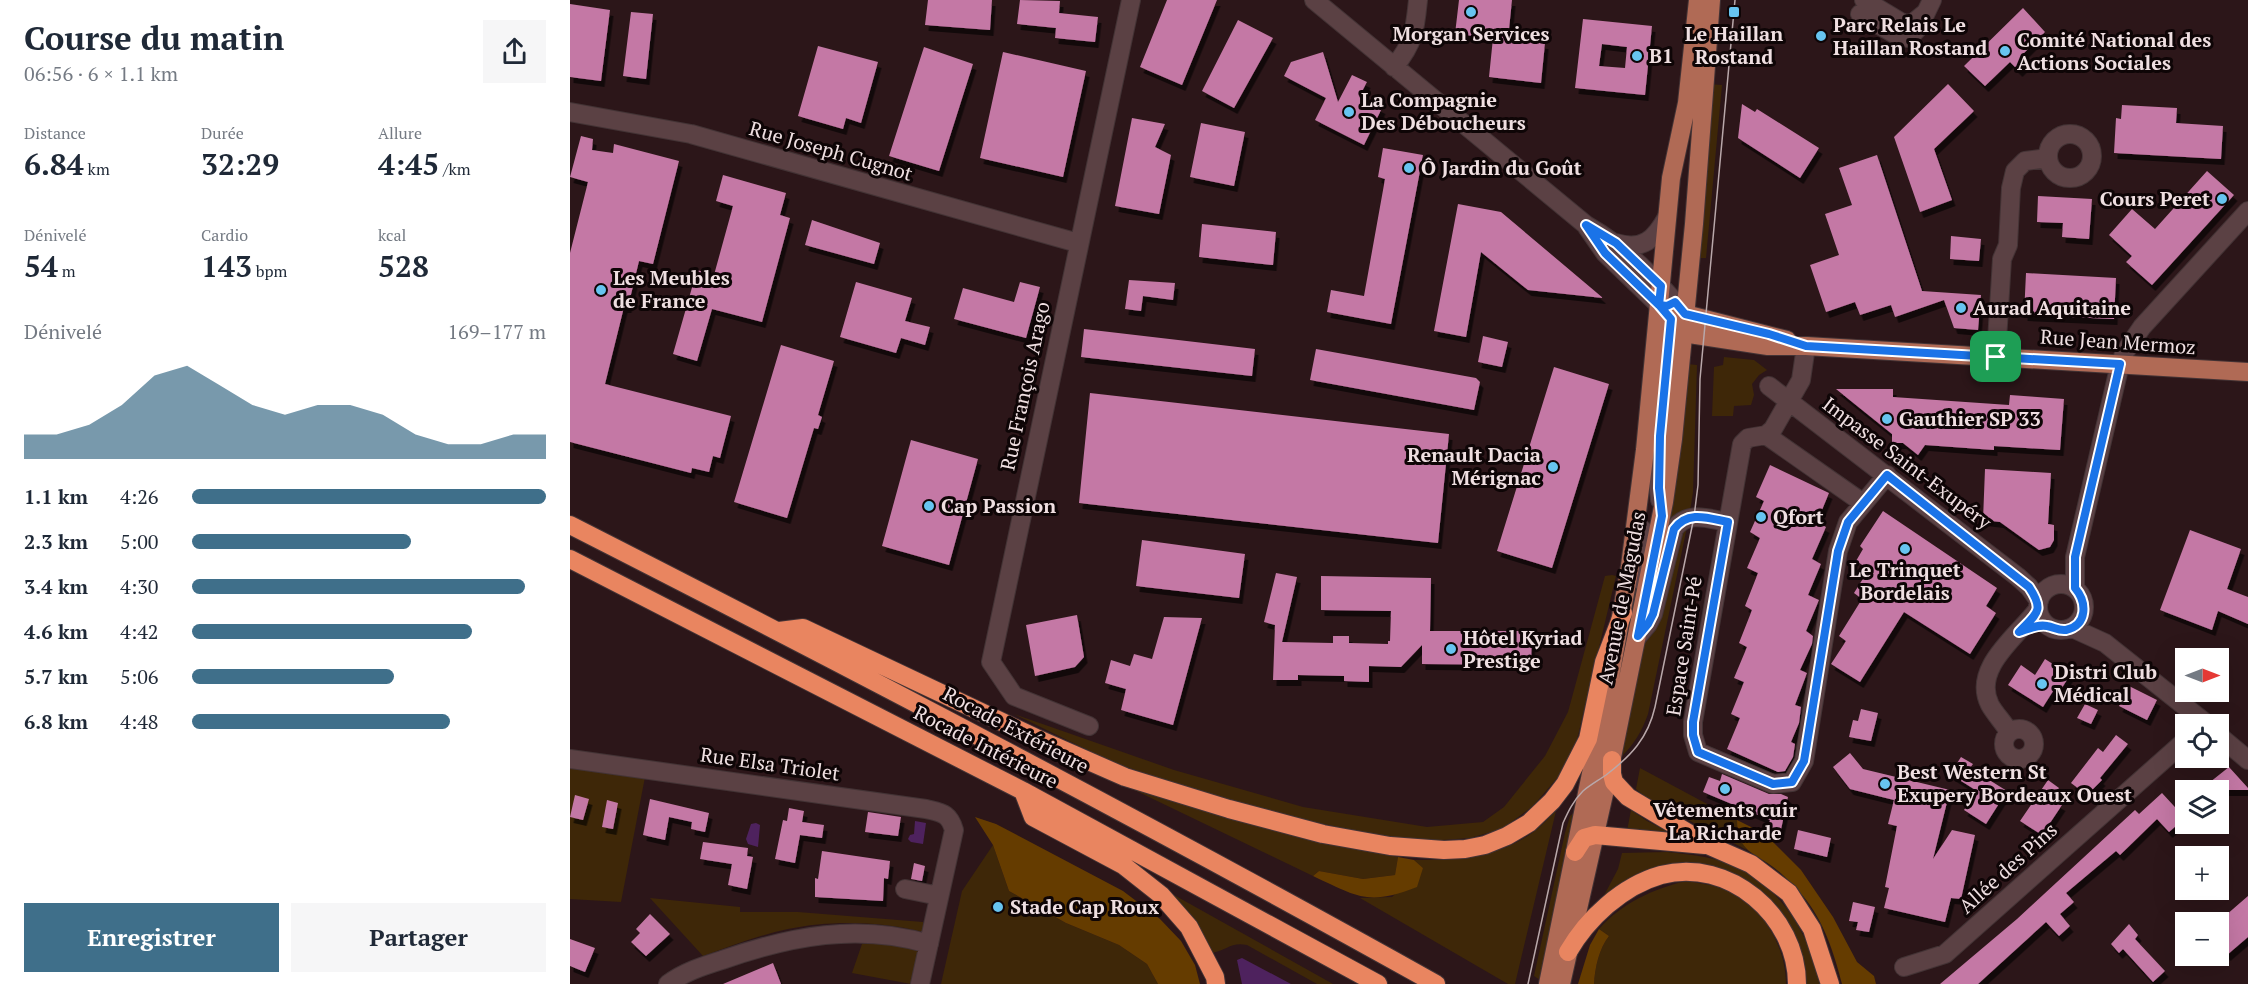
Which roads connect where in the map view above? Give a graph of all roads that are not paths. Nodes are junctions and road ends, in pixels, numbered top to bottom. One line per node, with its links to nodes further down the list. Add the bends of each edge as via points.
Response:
1 (1131, 0): 16 (street, Rue François Arago)
2 (1314, 0): 9 (street)
3 (1418, 0): 9 (street, via 1408,51)
4 (1698, 0): 11 (main road, via 1691,76)
5 (1711, 0): 19 (main road, Avenue de Magudas)
6 (1885, 0): 8 (street, via 1912,15)
7 (1862, 7): 8 (street, via 1904,24 1913,23)
8 (1928, 7)
9 (1394, 67): 15 (street)
10 (570, 112): 16 (street, Rue Joseph Cugnot, via 691,134)
11 (1680, 136): 14 (main road); 19 (main road, via 1685,176)
12 (2048, 158): 22 (street, via 2025,161 2012,178)
13 (2248, 211): 23 (street, via 2142,327)
14 (1667, 217): 17 (street, via 1660,230 1643,243); 18 (main road)
15 (1586, 225): 17 (street); 19 (street, via 1605,253)
16 (1078, 243): 45 (street, Rue François Arago, via 991,662 1014,696)
17 (1616, 243): 18 (street)
18 (1661, 286): 19 (street)
19 (1674, 307): 20 (main road, Avenue de Magudas); 21 (main road, Rue Jean Mermoz); 30 (street, via 1660,436 1658,479); 33 (main road, Avenue de Magudas, via 1657,334)
20 (1683, 333): 21 (main road, Rue Jean Mermoz, via 1768,346); 30 (main road, Avenue de Magudas)
21 (1806, 346): 22 (main road, Rue Jean Mermoz); 26 (street, via 1801,380)
22 (1996, 357): 23 (main road, Rue Jean Mermoz)
23 (2120, 364): 24 (main road, Rue Jean Mermoz); 34 (street)
24 (2244, 368)
25 (1769, 386): 26 (street, Impasse Saint-Exupéry)
26 (1790, 402): 27 (street); 28 (street, Impasse Saint-Exupéry)
27 (1766, 435): 29 (street); 31 (street, Espace Saint-Pé, via 1748,438 1742,444)
28 (1887, 475): 29 (street, Espace Saint-Pé); 37 (street, Impasse Saint-Exupéry)
29 (1863, 503): 31 (street, Espace Saint-Pé, via 1848,522 1838,551 1804,761 1792,782 1782,784 1773,784 1698,752 1693,735)
30 (1662, 516): 43 (main road, Avenue de Magudas)
31 (1728, 522): 43 (street, via 1702,517 1680,521 1674,529 1653,614)
32 (570, 525): 41 (highway, Rocade Extérieure)
33 (1636, 525): 38 (main road, Avenue de Magudas); 43 (street, via 1644,531 1646,541 1636,613)
34 (2075, 557): 36 (street); 37 (street)
35 (570, 559): 52 (highway, Rocade Intérieure)
36 (2075, 588): 37 (street, via 2069,585); 39 (street, via 2084,605)
37 (2045, 596): 40 (street, via 2043,621); 42 (street)
38 (1623, 613): 41 (highway, via 1604,662 1588,739 1565,784 1529,823 1507,836 1485,845 1444,850 1390,846 1323,834 1125,777 803,628); 55 (main road, Avenue de Magudas)
39 (2078, 621): 40 (street, via 2064,630); 44 (street)
40 (2048, 626): 42 (street)
41 (779, 631): 65 (highway, Rocade Extérieure)
42 (2019, 632): 46 (street, via 2002,650 1986,679 1990,704)
43 (1638, 636): 50 (main road, Avenue de Magudas)
44 (2192, 714)
45 (1089, 726)
46 (2009, 732)
47 (2229, 744): 51 (street)
48 (2175, 750): 60 (street, Allée des Pins, via 1945,954)
49 (570, 759): 57 (street, Rue Elsa Triolet, via 942,814 951,820 954,830)
50 (1612, 760): 53 (main road, Avenue de Magudas); 54 (highway, via 1614,782 1628,797)
51 (2248, 760)
52 (1023, 791): 63 (highway, via 1033,817 1123,865 1161,895 1189,927); 64 (highway, Rocade Intérieure)
53 (1595, 835): 54 (highway); 55 (highway, via 1584,838); 59 (main road, Avenue de Magudas)
54 (1710, 846): 69 (highway, via 1751,864 1789,893 1812,929)
55 (1575, 852): 66 (main road, Avenue de Magudas)
56 (905, 890): 57 (street)
57 (939, 896): 58 (street)
58 (929, 944): 61 (street, via 881,933 808,936 747,951 691,971); 62 (street)
59 (1568, 952): 67 (main road, Avenue de Magudas); 68 (highway, via 1584,928 1624,893 1660,875 1700,873 1725,879 1766,907 1791,945)
60 (1904, 967)
61 (668, 984)
62 (920, 984)
63 (1216, 984)
64 (1378, 984)
65 (1437, 984)
66 (1548, 984)
67 (1561, 984)
68 (1797, 984)
69 (1830, 984)

